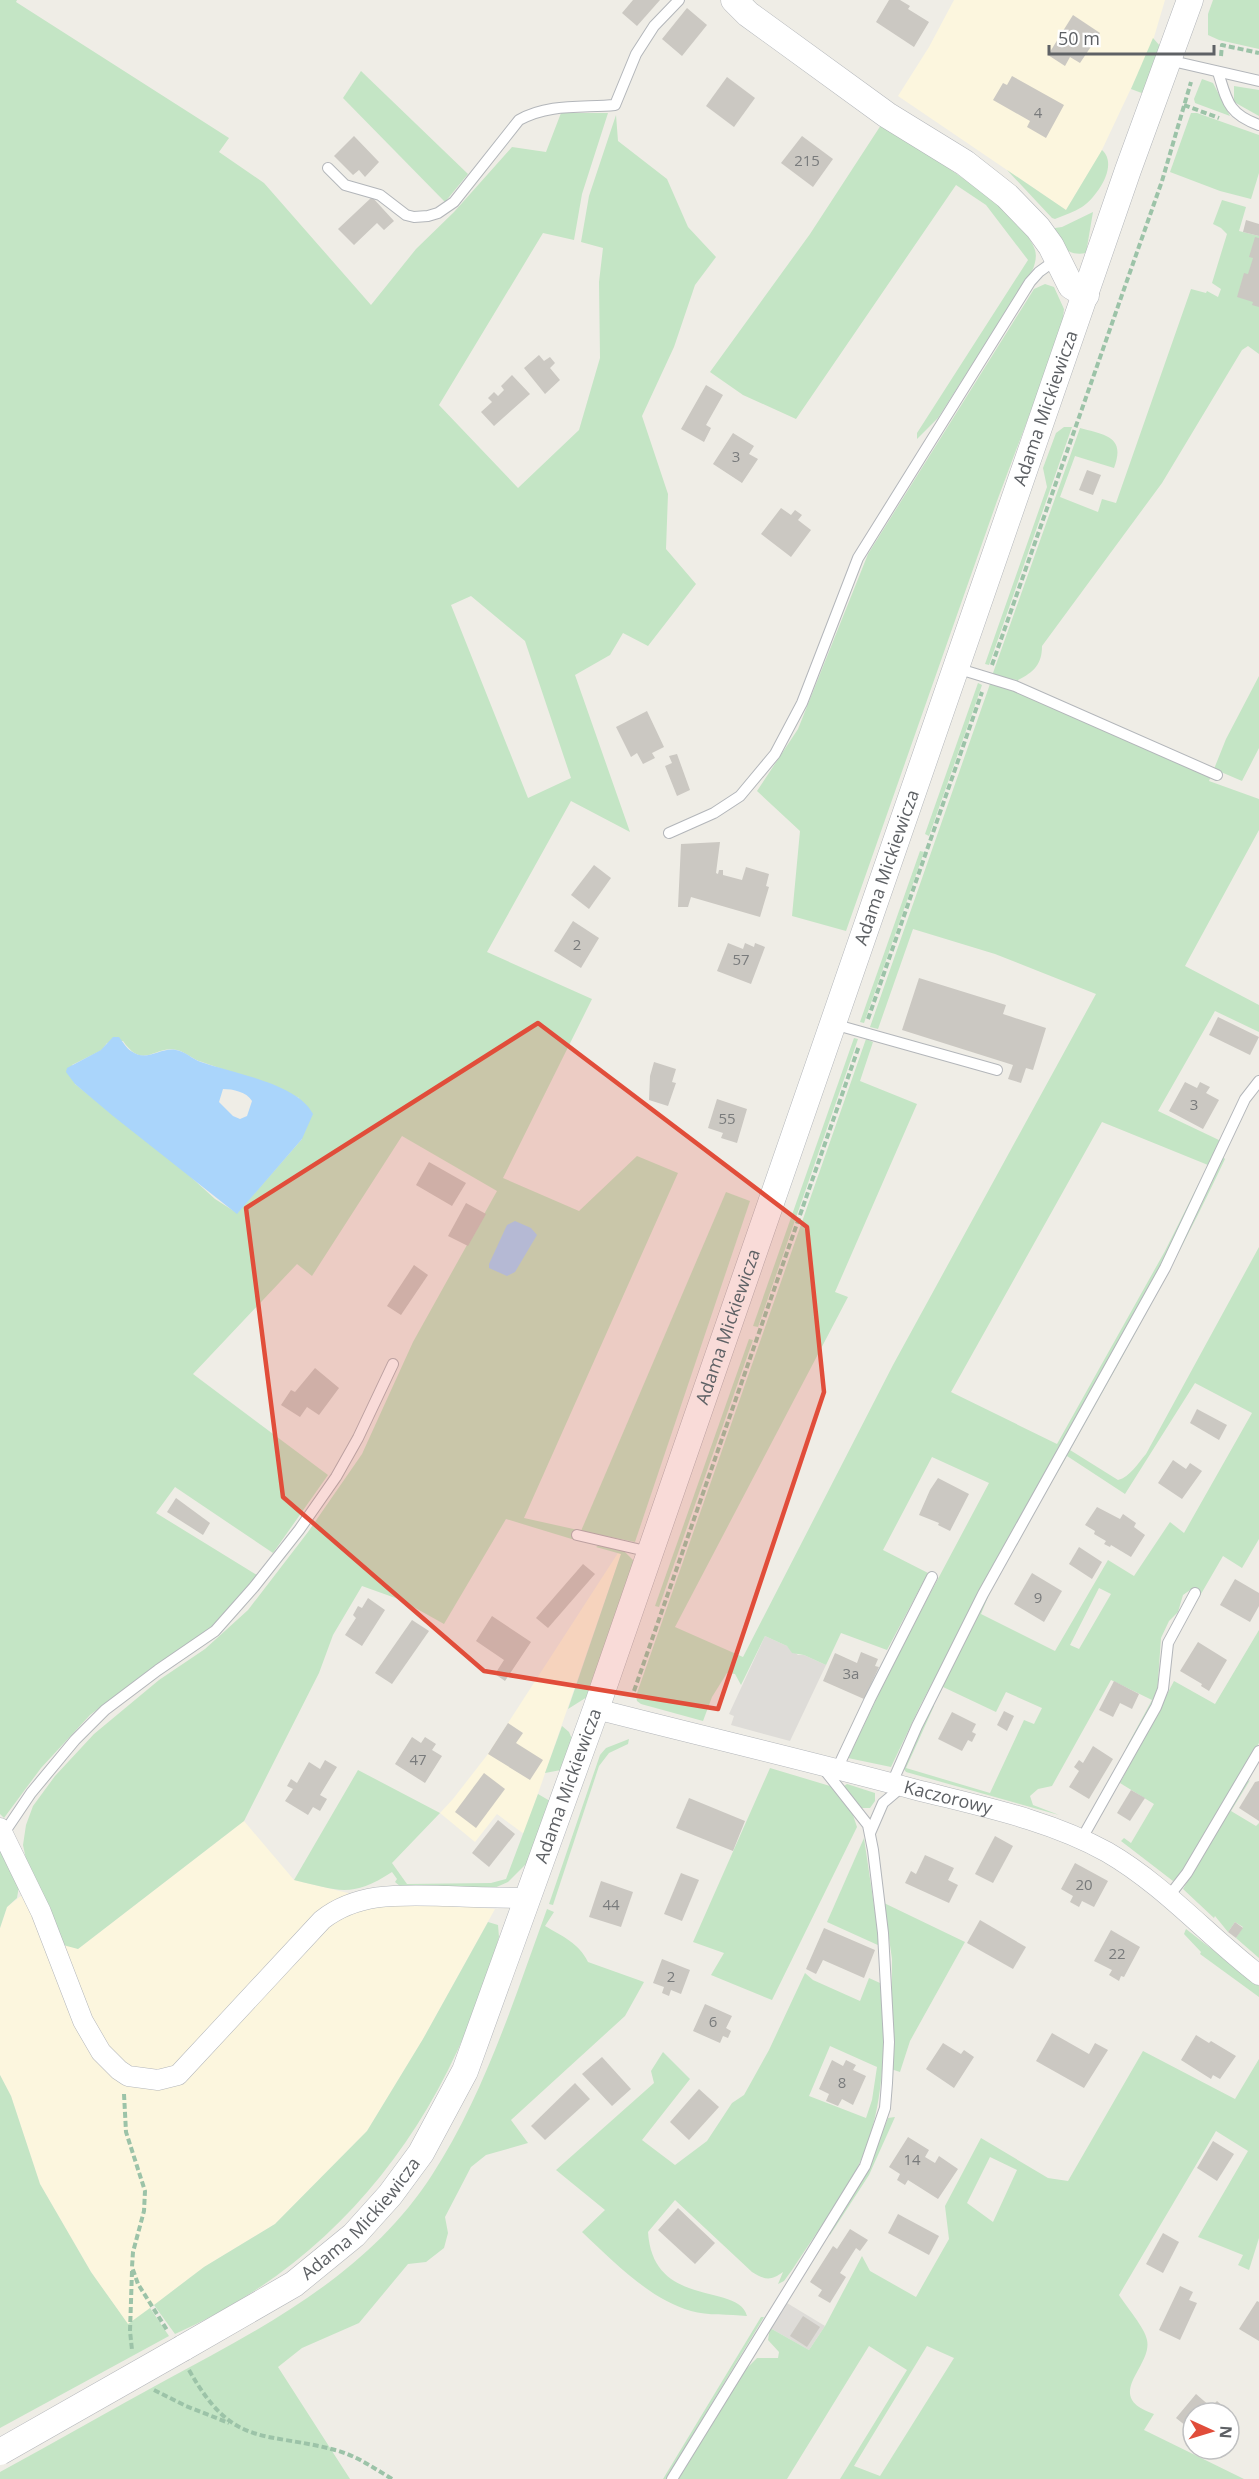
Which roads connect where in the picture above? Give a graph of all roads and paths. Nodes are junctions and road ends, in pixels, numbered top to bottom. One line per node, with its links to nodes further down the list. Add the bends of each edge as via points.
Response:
1 (679, 0): 10 (lane, via 654,26 636,54 615,105 557,108 519,120 454,202 438,213 421,218 406,215 380,195 345,185)
2 (734, 0): 11 (street, via 887,115 965,163 1007,196 1038,228)
3 (1190, 0): 5 (street, Adama Mickiewicza)
4 (1259, 53): 7 (path, via 1222,45)
5 (1168, 60): 6 (lane); 12 (street, Adama Mickiewicza)
6 (1195, 66): 7 (lane); 14 (path, via 1162,181)
7 (1218, 72): 8 (lane); 9 (lane, via 1233,111)
8 (1259, 81)
9 (1259, 125)
10 (328, 168)
11 (1058, 259): 12 (street, via 1071,286); 16 (lane, via 1030,282 858,558 802,703 775,754 740,796)
12 (1086, 295): 13 (street, Adama Mickiewicza)
13 (956, 668): 14 (lane); 17 (street, Adama Mickiewicza)
14 (988, 677): 15 (lane); 18 (path)
15 (1216, 775)
16 (669, 834)
17 (832, 1024): 18 (lane); 23 (street, Adama Mickiewicza)
18 (864, 1033): 19 (lane); 26 (path)
19 (997, 1071)
20 (1259, 1081): 30 (lane, via 1245,1099 1165,1269 983,1594 917,1726)
21 (393, 1364): 31 (lane, via 336,1477 254,1587 215,1631 105,1710 75,1740)
22 (577, 1535): 23 (lane)
23 (650, 1552): 27 (street, Adama Mickiewicza)
24 (932, 1577): 29 (lane, via 870,1699)
25 (1195, 1593): 33 (lane, via 1166,1648 1163,1689 1156,1707)
26 (634, 1691)
27 (596, 1709): 29 (street, Kaczorowy); 35 (street, Adama Mickiewicza)
28 (1259, 1751): 34 (lane, via 1187,1873)
29 (829, 1767): 30 (street, Kaczorowy); 32 (lane)
30 (898, 1785): 32 (lane, via 883,1803); 33 (street, Kaczorowy, via 1044,1824)
31 (2, 1830): 37 (street, via 86,2028 109,2062)
32 (870, 1833): 41 (lane, via 884,1933 889,2042 885,2108 876,2138 865,2166)
33 (1082, 1840): 34 (street, Kaczorowy, via 1135,1869)
34 (1169, 1896): 36 (street, Kaczorowy)
35 (527, 1898): 37 (street, via 401,1895 366,1898 343,1906 322,1920 178,2075 158,2080); 38 (street, Adama Mickiewicza, via 465,2071 434,2131 400,2182 354,2235 294,2284)
36 (1259, 1974)
37 (128, 2076): 38 (path, via 125,2122 145,2191 132,2267 138,2284)
38 (180, 2350): 39 (street, Adama Mickiewicza, bridge); 40 (path, via 204,2397 230,2423 264,2437 357,2457)
39 (0, 2452)
40 (392, 2479)
41 (672, 2479)

